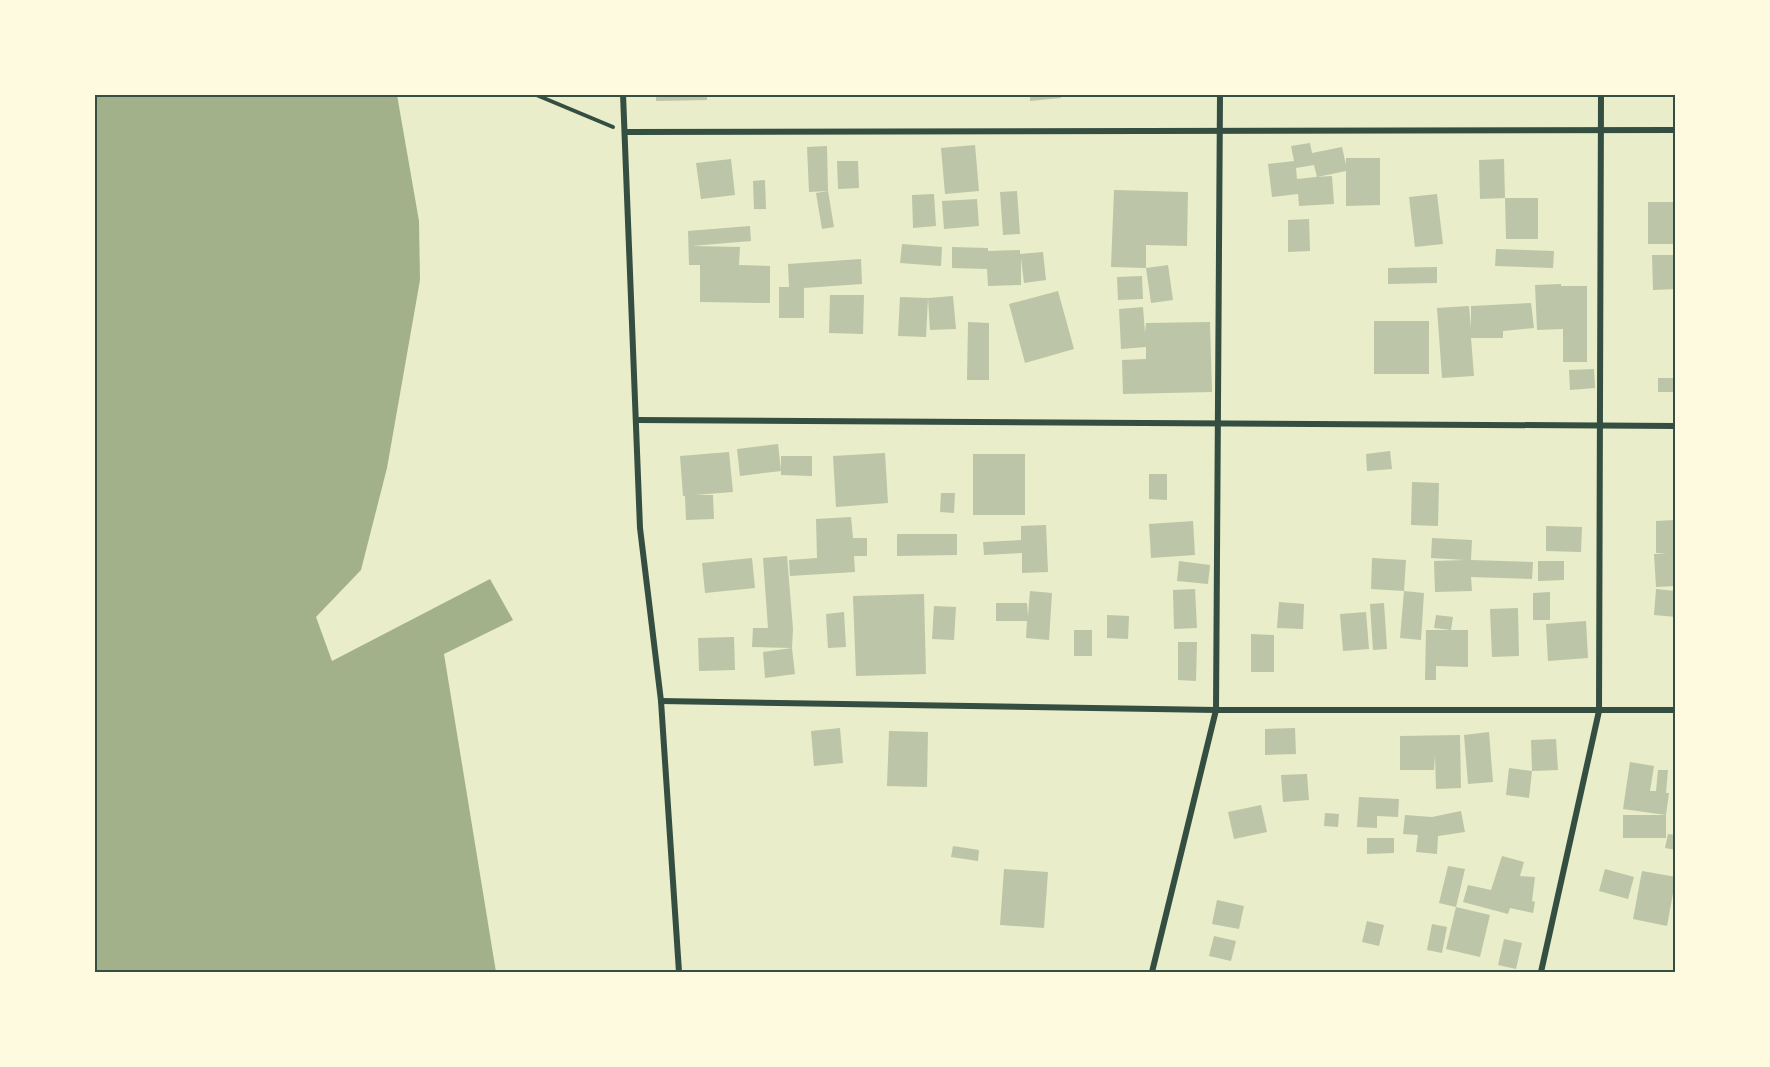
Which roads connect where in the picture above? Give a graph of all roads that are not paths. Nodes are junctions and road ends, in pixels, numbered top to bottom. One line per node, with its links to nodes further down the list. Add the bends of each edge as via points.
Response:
1 (623, 94): 7 (street)
2 (1220, 94): 4 (street)
3 (1601, 94): 5 (street)
4 (1219, 130): 5 (street); 7 (street); 9 (street)
5 (1600, 130): 6 (street); 10 (street)
6 (1676, 130)
7 (625, 132): 8 (street)
8 (636, 420): 9 (street); 12 (street, via 640,528)
9 (1219, 423): 10 (street); 13 (street)
10 (1599, 426): 11 (street); 15 (street)
11 (1676, 426)
12 (661, 701): 13 (street); 16 (street)
13 (1216, 710): 15 (street); 17 (street)
14 (1676, 710): 15 (street)
15 (1599, 711): 18 (street)
16 (680, 972)
17 (1152, 972)
18 (1541, 972)

